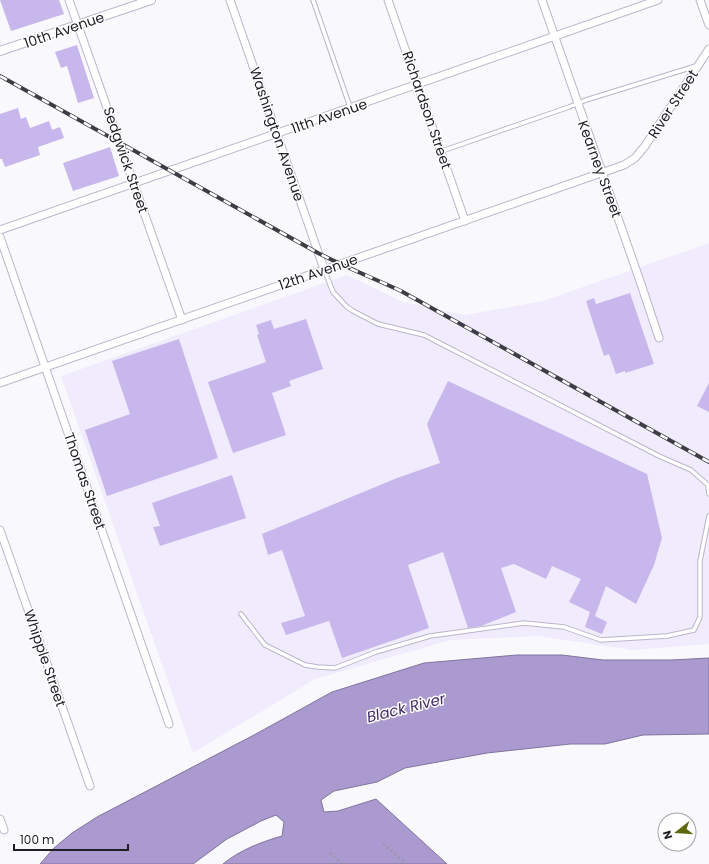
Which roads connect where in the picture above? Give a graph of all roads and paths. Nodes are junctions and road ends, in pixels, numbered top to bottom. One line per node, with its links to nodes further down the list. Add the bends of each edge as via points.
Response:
1 (69, 0): 9 (street, Sedgwick Street)
2 (151, 0): 9 (street, 10th Avenue)
3 (230, 0): 18 (street, Washington Avenue)
4 (313, 0): 17 (lane)
5 (388, 0): 15 (street, Richardson Street)
6 (542, 0): 11 (street, Kearney Street)
7 (658, 0): 11 (street, 11th Avenue)
8 (700, 0): 10 (street)
9 (78, 25): 13 (street, 10th Avenue); 22 (street, Sedgwick Street)
10 (709, 26)
11 (554, 36): 15 (street, 11th Avenue); 16 (street, Kearney Street)
12 (709, 49): 14 (street, River Street)
13 (0, 51)
14 (698, 65): 16 (lane); 20 (street, River Street)
15 (418, 85): 17 (street, 11th Avenue); 19 (street, Richardson Street)
16 (577, 104): 19 (lane); 21 (street, Kearney Street)
17 (351, 108): 18 (street, 11th Avenue)
18 (276, 134): 22 (street, 11th Avenue); 26 (street, Washington Avenue)
19 (442, 152): 23 (street, Richardson Street)
20 (635, 158): 21 (street, 12th Avenue)
21 (602, 173): 23 (street, 12th Avenue); 28 (street, Kearney Street)
22 (134, 183): 24 (street, 11th Avenue); 27 (street, Sedgwick Street)
23 (466, 221): 26 (street, 12th Avenue)
24 (0, 230)
25 (0, 237): 29 (street, Thomas Street)
26 (324, 269): 27 (street, 12th Avenue); 31 (lane, via 334,292 353,311 378,324 424,335 691,470 708,485)
27 (182, 320): 29 (street, 12th Avenue)
28 (659, 338)
29 (45, 367): 30 (street, 12th Avenue); 35 (street, Thomas Street)
30 (0, 383)
31 (709, 494)
32 (709, 516): 34 (lane, via 700,562 700,617 694,630 666,636 601,640 564,626 524,623 430,636 376,652 335,668 304,665 265,645)
33 (0, 530): 36 (street, Whipple Street)
34 (241, 614)
35 (169, 724)
36 (90, 786)
37 (0, 819): 38 (street)
38 (4, 830)
39 (383, 844): 42 (path)
40 (330, 853): 41 (path)
41 (343, 864)
42 (407, 864)

